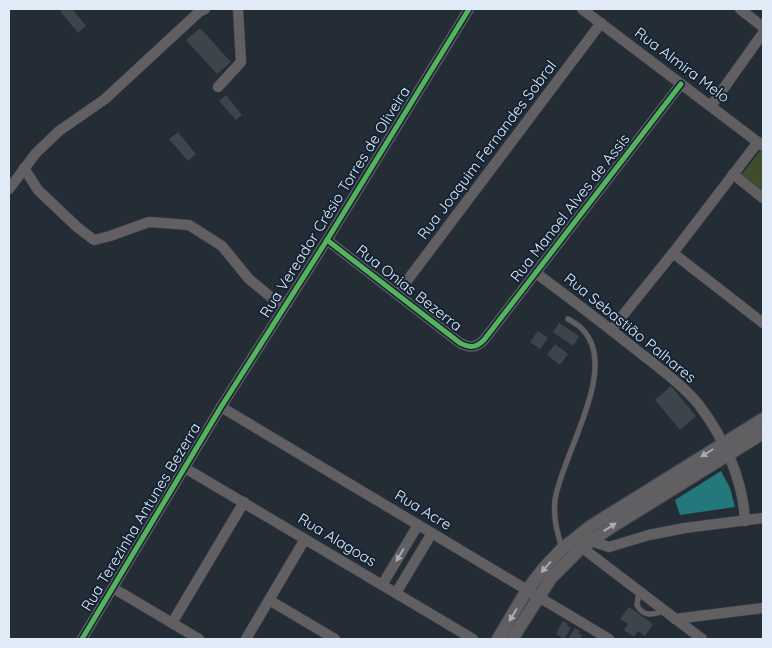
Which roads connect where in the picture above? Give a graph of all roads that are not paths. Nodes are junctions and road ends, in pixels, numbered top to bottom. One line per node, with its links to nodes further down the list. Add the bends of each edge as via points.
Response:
1 (205, 9): 13 (street, via 105,99 59,131)
2 (238, 9): 10 (street, via 241,62)
3 (469, 9): 17 (street, Rua Vereador Crésio Torres de Oliveira)
4 (582, 9): 6 (street, Rua Almira Melo)
5 (740, 9): 7 (street)
6 (601, 24): 9 (street, Rua Almira Melo); 20 (street, Rua Joaquim Fernandes Sobral)
7 (763, 26)
8 (763, 33): 11 (street)
9 (681, 84): 11 (street, Rua Almira Melo); 19 (street, Rua Manoel Alves de Assis)
10 (218, 88)
11 (711, 106): 12 (street, Rua Almira Melo)
12 (760, 144): 14 (street)
13 (24, 168): 15 (street); 21 (street, via 38,190 94,240 149,222 189,225 222,246 249,279 272,298)
14 (733, 174): 16 (street); 18 (street)
15 (9, 189)
16 (763, 198)
17 (327, 240): 20 (street, Rua Onias Bezerra); 21 (street, Rua Vereador Crésio Torres de Oliveira)
18 (673, 253): 23 (street); 24 (street)
19 (536, 273): 24 (street, Rua Sebastião Palhares); 25 (street, Rua Manoel Alves de Assis)
20 (397, 294): 25 (street, Rua Onias Bezerra, via 460,343)
21 (287, 304): 26 (street, Rua Vereador Crésio Torres de Oliveira)
22 (568, 319): 38 (lane, via 590,340 594,376 590,399 556,498 554,518)
23 (763, 322)
24 (611, 330): 29 (street, Rua Sebastião Palhares, via 698,404)
25 (478, 345)
26 (221, 407): 30 (street, Rua Terezinha Antunes Bezerra); 34 (street, Rua Acre)
27 (763, 419): 29 (street)
28 (763, 433): 29 (street)
29 (725, 449): 33 (street, Rua Sebastião Palhares, via 737,475); 37 (street, via 591,526)
30 (185, 468): 31 (street, Rua Alagoas); 40 (street, Rua Terezinha Antunes Bezerra)
31 (244, 502): 36 (street, Rua Alagoas); 46 (street)
32 (763, 518): 33 (street)
33 (745, 521): 37 (street, via 684,528 609,547)
34 (418, 525): 35 (street, Rua Acre); 39 (street, one-way to 39)
35 (432, 533): 41 (street); 42 (street, Rua Acre)
36 (305, 539): 39 (street, Rua Alagoas); 43 (street)
37 (582, 542): 38 (street); 42 (street); 45 (street)
38 (562, 549): 42 (street, one-way to 42, via 544,568)
39 (382, 585): 41 (street, Rua Alagoas)
40 (113, 588): 46 (street); 47 (street, Rua Terezinha Antunes Bezerra)
41 (396, 593): 51 (street, Rua Alagoas)
42 (532, 593): 52 (street, one-way to 52); 53 (street); 54 (street, Rua Acre)
43 (269, 600): 49 (street); 50 (street)
44 (763, 608): 45 (street)
45 (675, 619): 55 (street)
46 (172, 623): 48 (street)
47 (82, 639)
48 (199, 639)
49 (246, 639)
50 (335, 639)
51 (473, 639)
52 (498, 639)
53 (512, 639)
54 (609, 639)
55 (702, 639)

